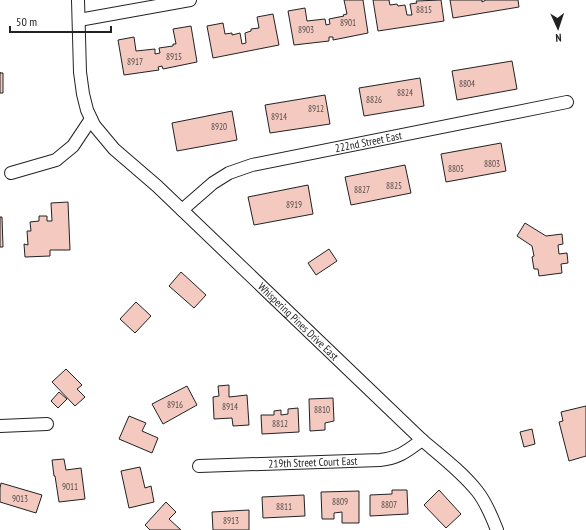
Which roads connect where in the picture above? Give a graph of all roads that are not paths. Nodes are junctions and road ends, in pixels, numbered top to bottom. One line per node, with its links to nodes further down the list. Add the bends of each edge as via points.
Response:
1 (78, 0): 3 (street, Whispering Pines Drive East)
2 (190, 0): 3 (street)
3 (78, 20): 5 (street, Whispering Pines Drive East, via 82,94)
4 (567, 102): 7 (street, 222nd Street East, via 252,165 218,180)
5 (91, 119): 6 (street, via 73,146 56,160); 7 (street, Whispering Pines Drive East, via 114,149)
6 (11, 173)
7 (182, 210): 10 (street, Whispering Pines Drive East)
8 (47, 424): 9 (street)
9 (0, 426)
10 (422, 440): 11 (street, 219th Street Court East, via 406,452 386,460); 12 (street, Whispering Pines Drive East, via 477,491 486,504)
11 (198, 466)
12 (497, 530)

